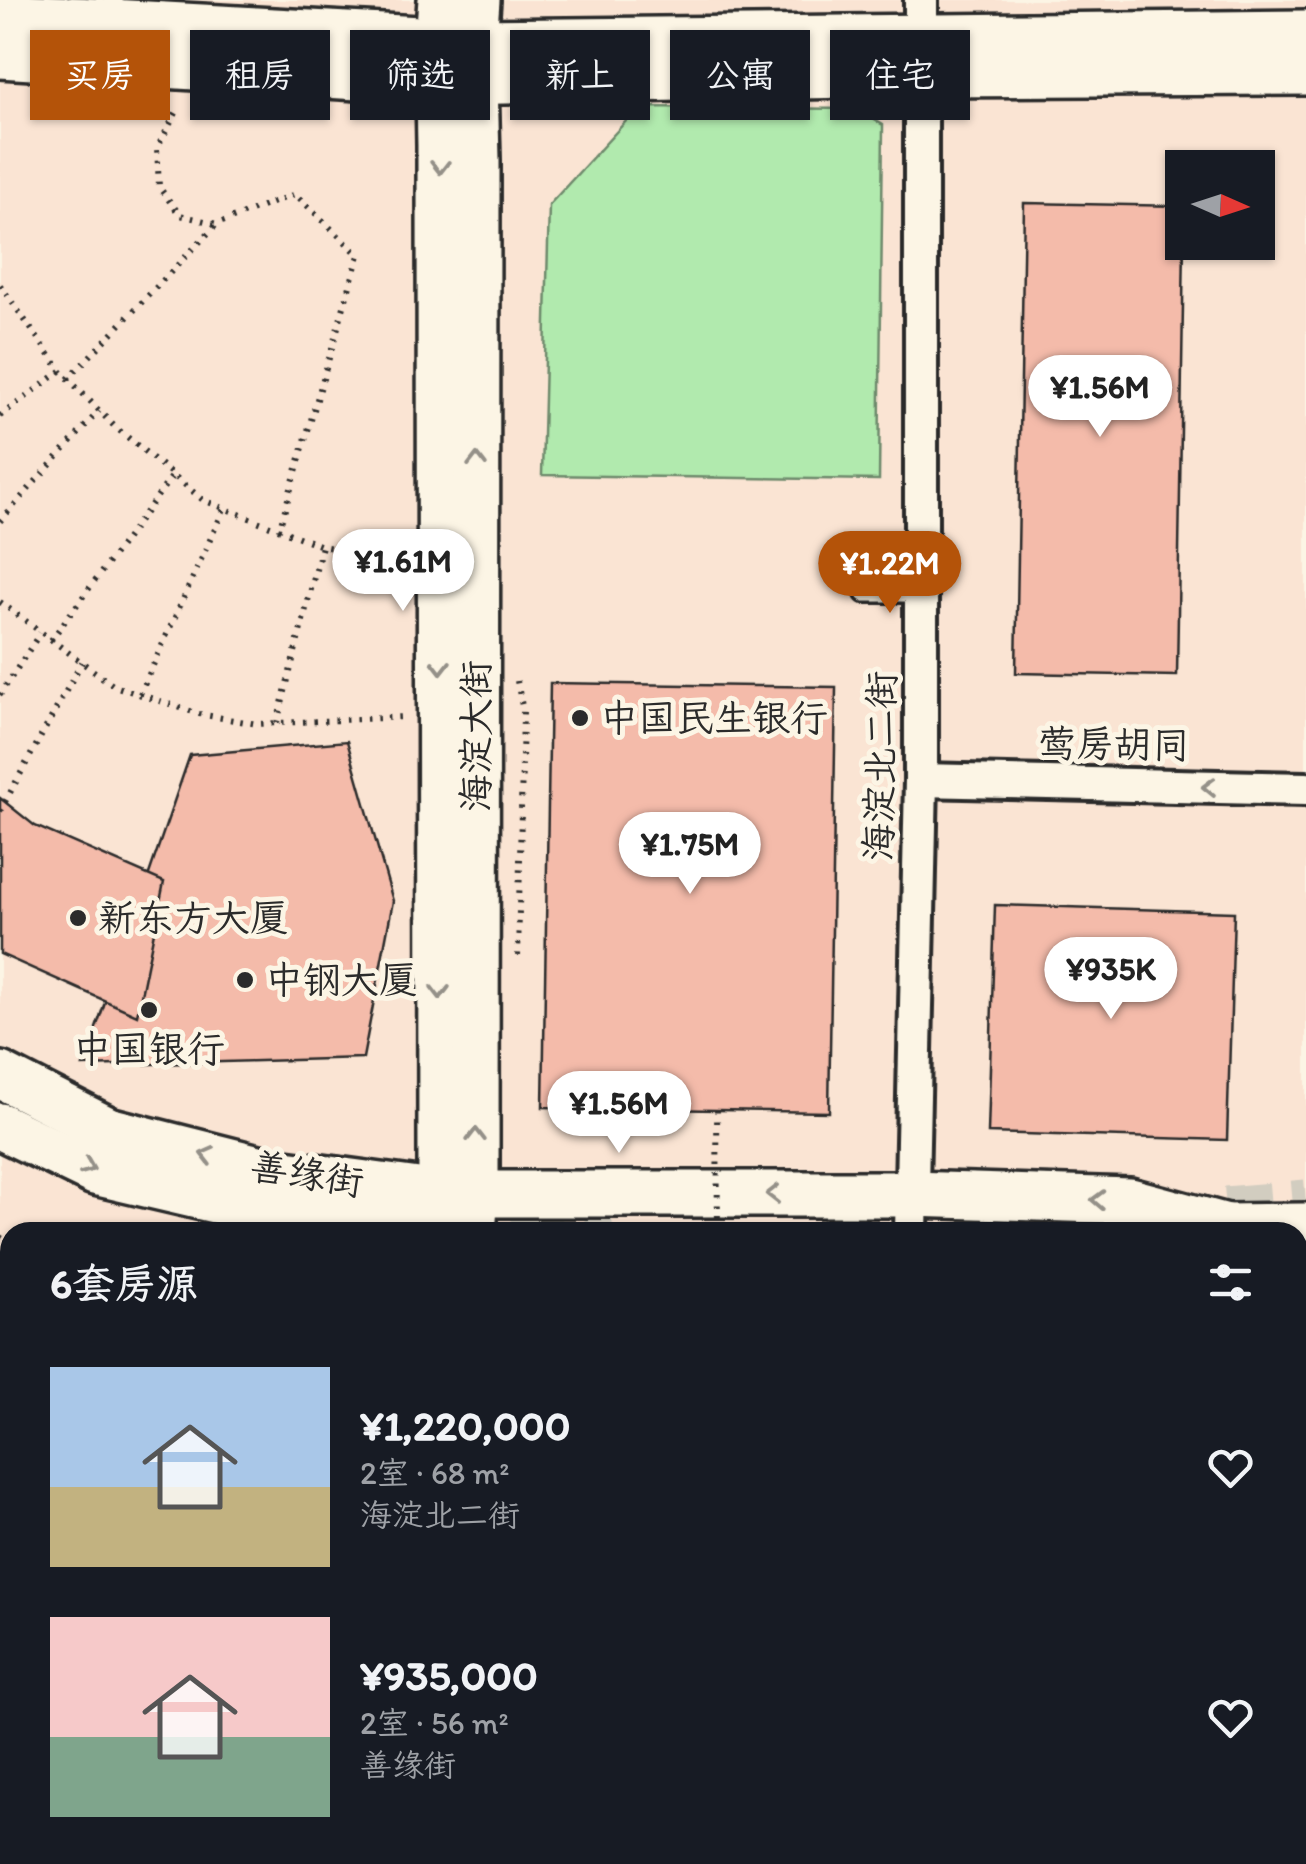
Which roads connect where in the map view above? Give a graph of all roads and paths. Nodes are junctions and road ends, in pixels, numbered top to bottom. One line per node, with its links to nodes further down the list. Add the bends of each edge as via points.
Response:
1 (0, 16): 3 (main road)
2 (1306, 32): 4 (main road)
3 (350, 35)
4 (970, 36)
5 (830, 38): 6 (main road)
6 (490, 41)
7 (970, 41): 10 (main road)
8 (350, 44): 9 (main road)
9 (0, 55)
10 (1306, 72)
11 (176, 113): 15 (path, via 157,148 159,187 180,216)
12 (456, 120): 35 (main road, 海淀大街, one-way to 35)
13 (457, 120): 44 (main road, 海淀大街, one-way to 13)
14 (921, 120): 28 (street, 海淀北二街)
15 (217, 224): 18 (path); 24 (path, via 295,194 359,255)
16 (1, 288): 17 (path)
17 (61, 371): 18 (path); 20 (path)
18 (68, 379): 19 (path)
19 (99, 411): 21 (path); 23 (path)
20 (0, 416)
21 (173, 475): 22 (path); 31 (path)
22 (224, 508): 24 (path); 33 (path)
23 (0, 522)
24 (279, 530): 25 (path)
25 (322, 546): 26 (path); 36 (path)
26 (414, 564)
27 (864, 594): 28 (lane)
28 (921, 594): 37 (street, 海淀北二街)
29 (0, 602): 30 (path)
30 (40, 632): 31 (path); 34 (path)
31 (51, 640): 32 (path)
32 (82, 662): 33 (path, via 114,686); 39 (path)
33 (140, 694): 36 (path, via 199,714)
34 (0, 695)
35 (440, 717): 36 (path); 44 (main road, 海淀大街, one-way to 44)
36 (276, 723)
37 (921, 780): 38 (street, 莺房胡同, one-way to 37); 43 (street, 海淀北二街)
38 (1306, 789)
39 (0, 811)
40 (0, 1075): 44 (main road, 善缘街, one-way to 40, via 108,1130)
41 (718, 1110): 45 (path, bridge)
42 (0, 1126): 44 (main road, 善缘街, one-way to 44, via 95,1172 271,1213)
43 (911, 1213): 44 (main road, 善缘街, one-way to 44); 46 (main road, 善缘街, one-way to 43, via 1130,1201)
44 (450, 1217)
45 (718, 1222)
46 (1188, 1222)

